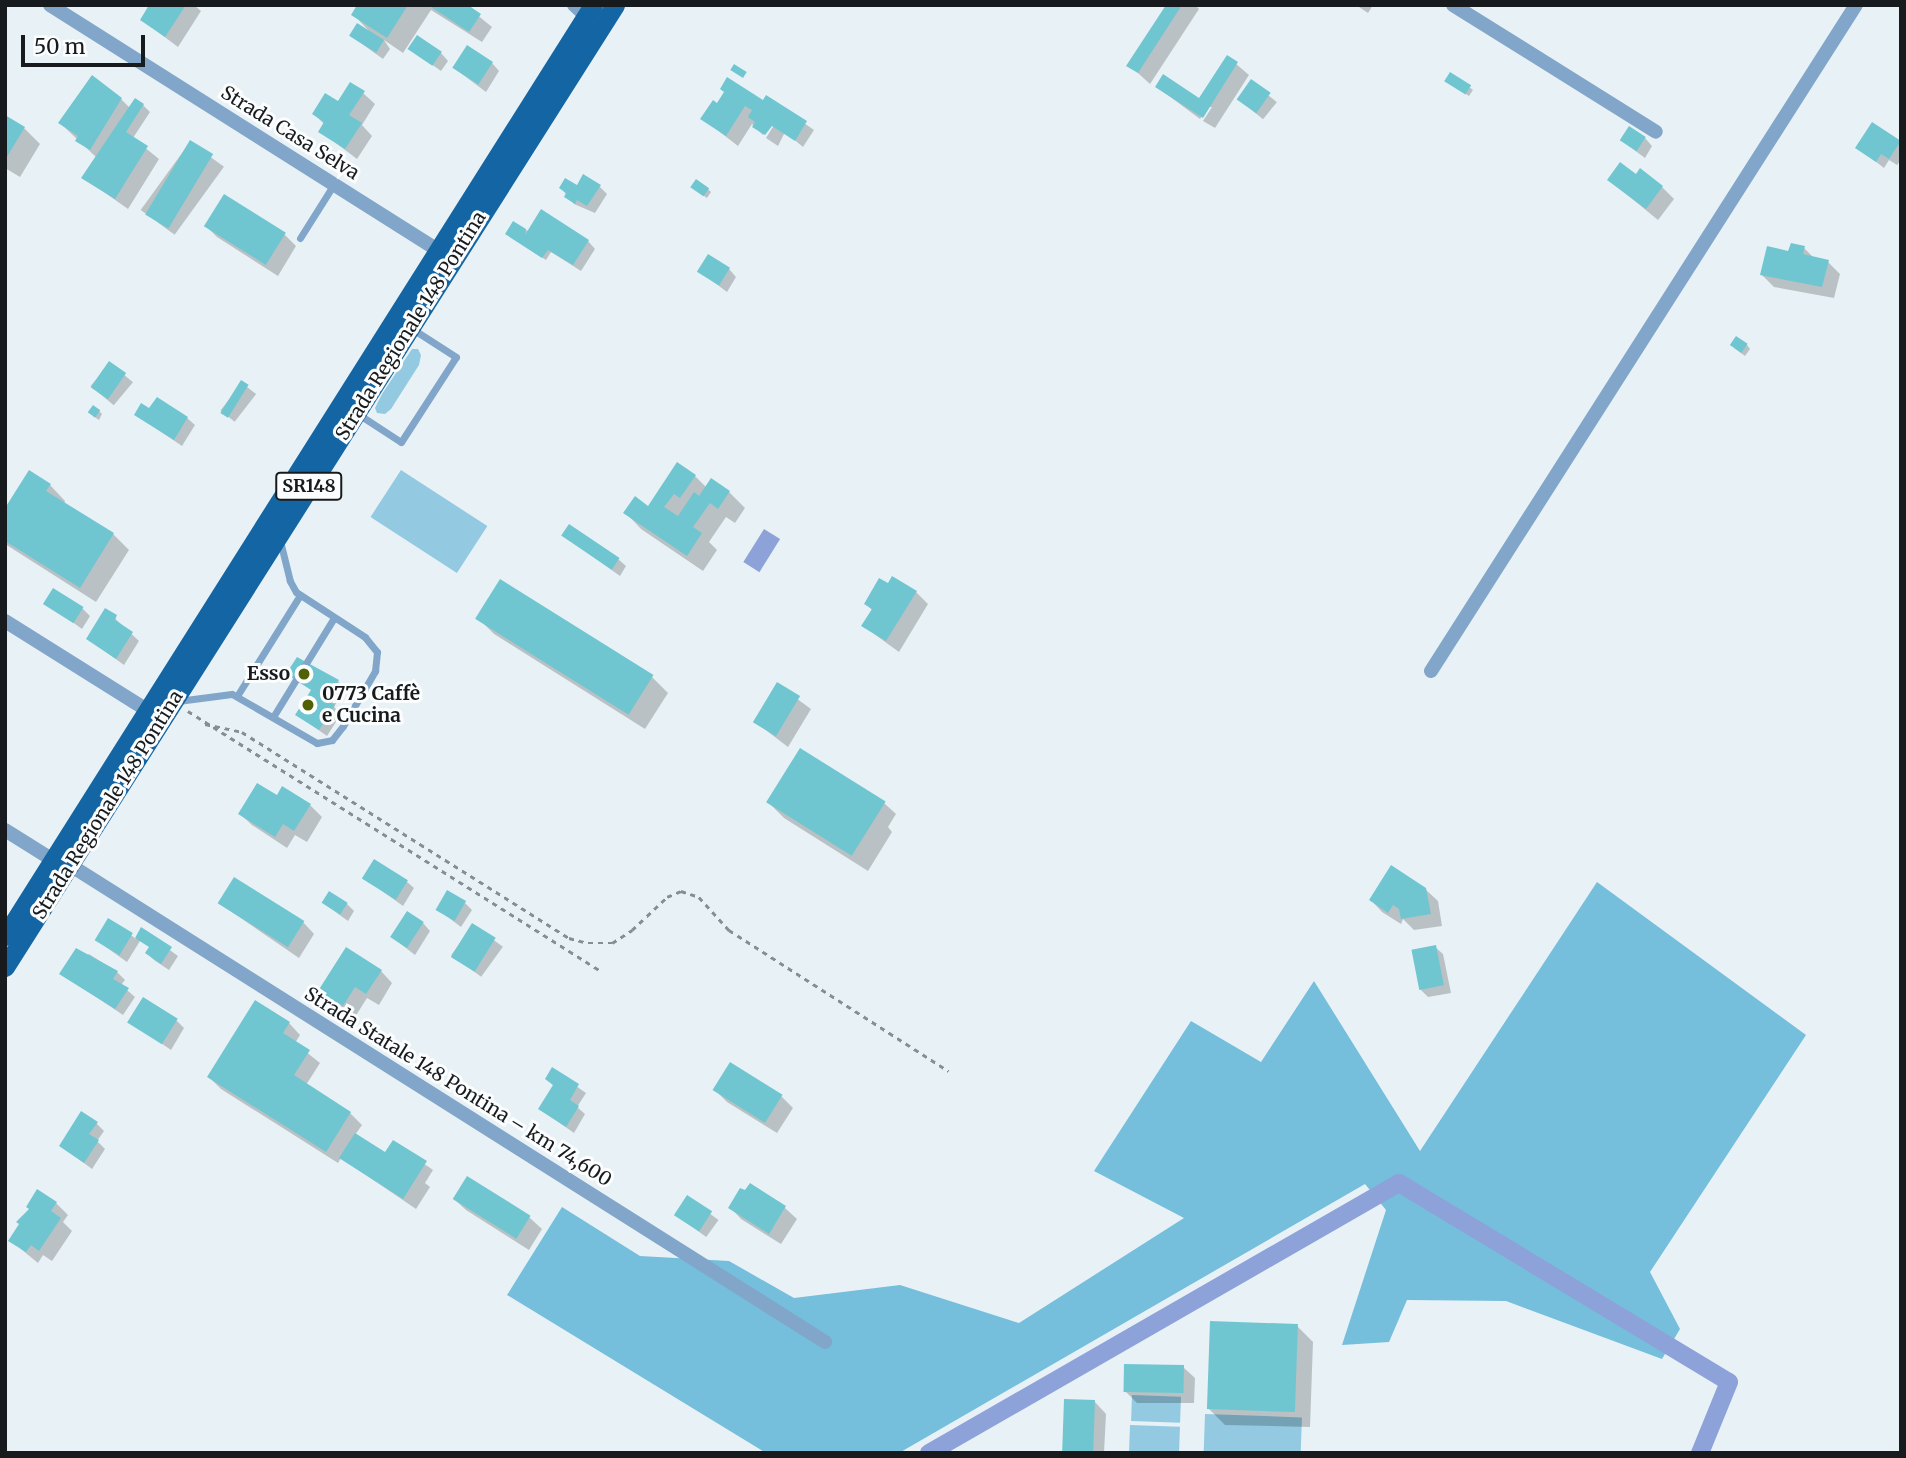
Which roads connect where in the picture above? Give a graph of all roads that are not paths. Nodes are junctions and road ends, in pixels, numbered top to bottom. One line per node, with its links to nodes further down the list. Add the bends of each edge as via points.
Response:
1 (50, 5): 7 (street, Strada Casa Selva)
2 (615, 5): 10 (main road, Strada Regionale 148 Pontina / SR148)
3 (1453, 5): 6 (street)
4 (1856, 5): 16 (street)
5 (584, 9): 9 (main road, Strada Regionale 148 Pontina / SR148)
6 (1656, 132)
7 (334, 183): 8 (lane); 9 (street, Strada Casa Selva)
8 (300, 238)
9 (438, 250): 19 (main road, Strada Regionale 148 Pontina / SR148)
10 (411, 328): 11 (main road, Strada Regionale 148 Pontina / SR148); 11 (lane, via 456,357 401,442)
11 (356, 413): 12 (main road, Strada Regionale 148 Pontina / SR148)
12 (278, 534): 13 (lane, via 290,581); 18 (main road, Strada Regionale 148 Pontina / SR148)
13 (300, 595): 14 (lane); 17 (lane)
14 (334, 618): 20 (lane); 20 (lane, via 371,642 378,657 371,679 343,726 332,740 317,743)
15 (5, 621): 19 (street)
16 (1431, 671)
17 (237, 696): 18 (lane, via 221,693); 20 (lane)
18 (174, 701): 22 (main road, Strada Regionale 148 Pontina / SR148)
19 (147, 710): 22 (main road, Strada Regionale 148 Pontina / SR148)
20 (273, 717)
21 (5, 830): 22 (street, Strada Statale 148 Pontina – km 74,600)
22 (61, 862): 23 (main road, Strada Regionale 148 Pontina / SR148); 24 (main road, Strada Regionale 148 Pontina / SR148); 25 (street, Strada Statale 148 Pontina – km 74,600)
23 (5, 936)
24 (5, 967)
25 (825, 1342)

